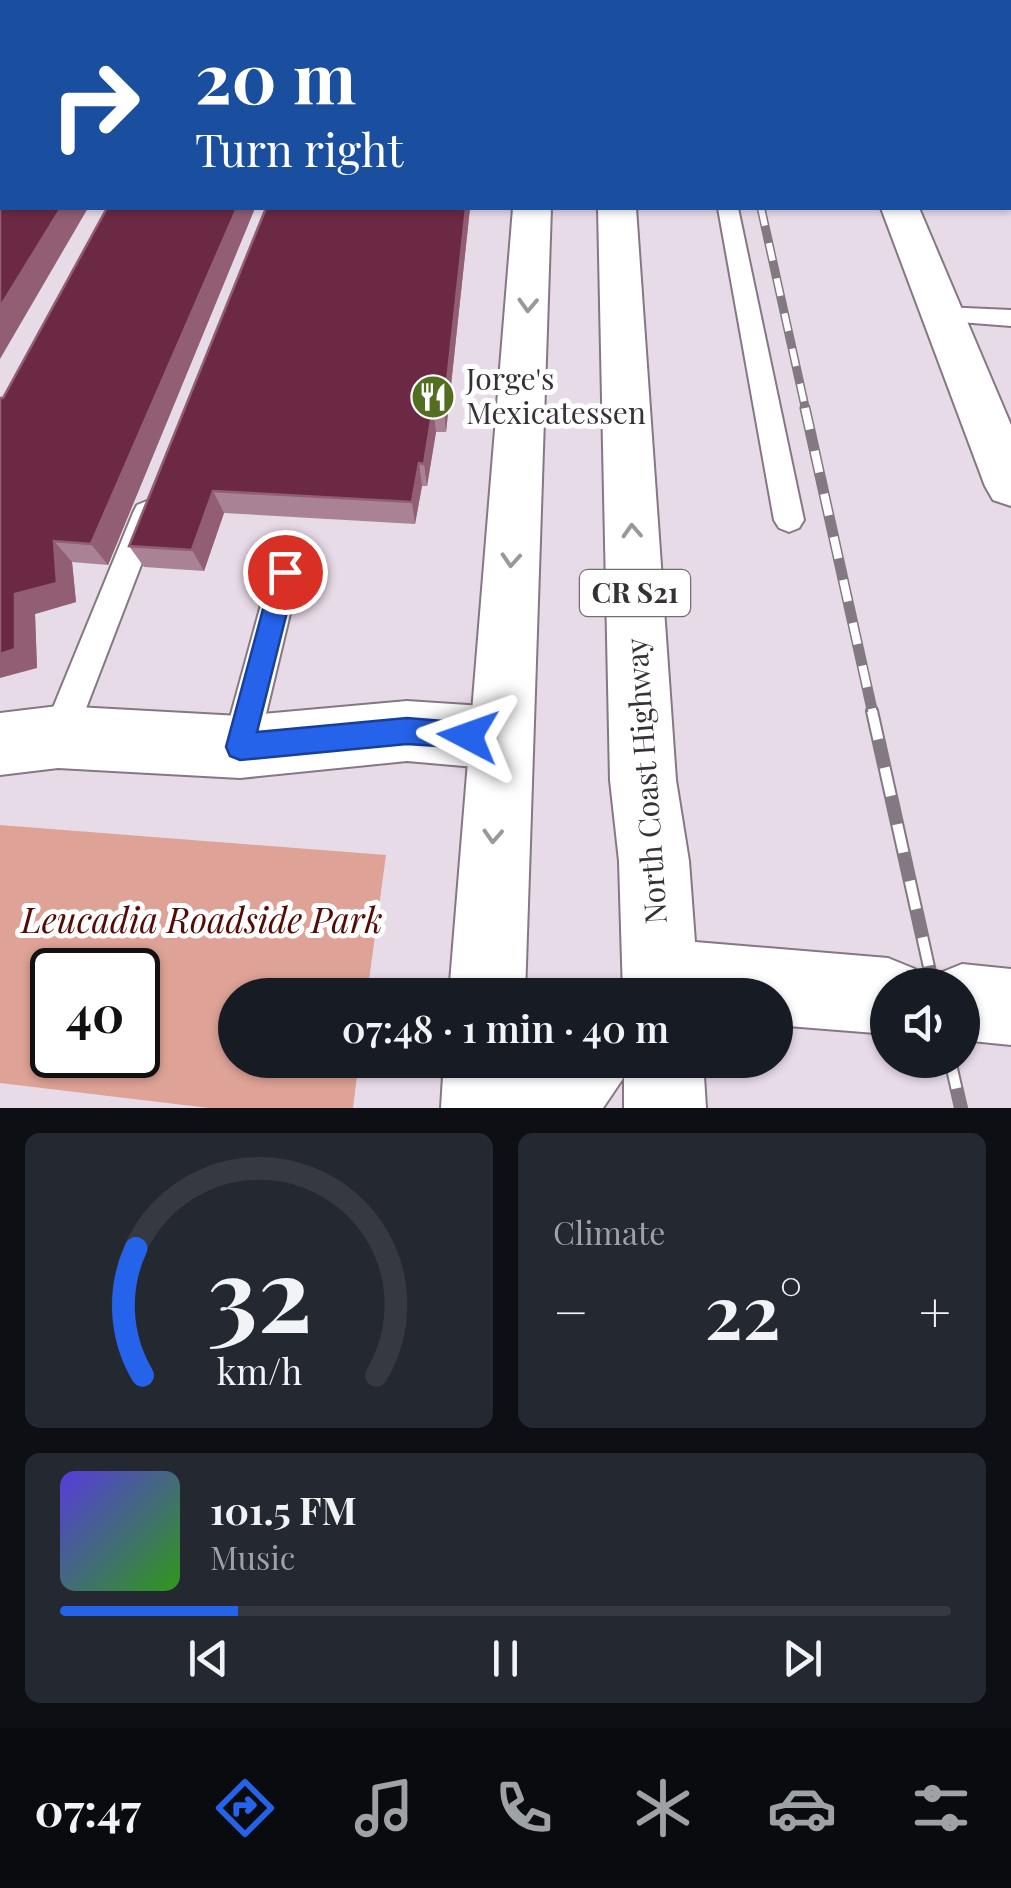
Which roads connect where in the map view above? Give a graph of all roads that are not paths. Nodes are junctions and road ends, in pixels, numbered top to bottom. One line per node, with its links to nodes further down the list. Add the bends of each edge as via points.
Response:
1 (532, 210): 11 (main road, one-way to 11)
2 (617, 210): 15 (main road, North Coast Highway / CR S21, one-way to 2)
3 (728, 210): 9 (lane)
4 (901, 210): 5 (main road)
5 (942, 314): 6 (lane); 8 (main road)
6 (1011, 318)
7 (159, 482): 12 (lane)
8 (1011, 486)
9 (790, 520)
10 (285, 572): 13 (lane)
11 (498, 738): 13 (main road, via 407,731); 14 (main road, one-way to 14)
12 (29, 741): 13 (main road)
13 (240, 747)
14 (488, 978)
15 (655, 978)
16 (793, 993): 17 (main road)
17 (870, 995)
18 (980, 1004): 19 (main road)
19 (1011, 1007)
20 (483, 1078): 23 (main road)
21 (576, 1078): 24 (main road)
22 (664, 1078): 25 (main road)
23 (482, 1108)
24 (550, 1108)
25 (665, 1108)

